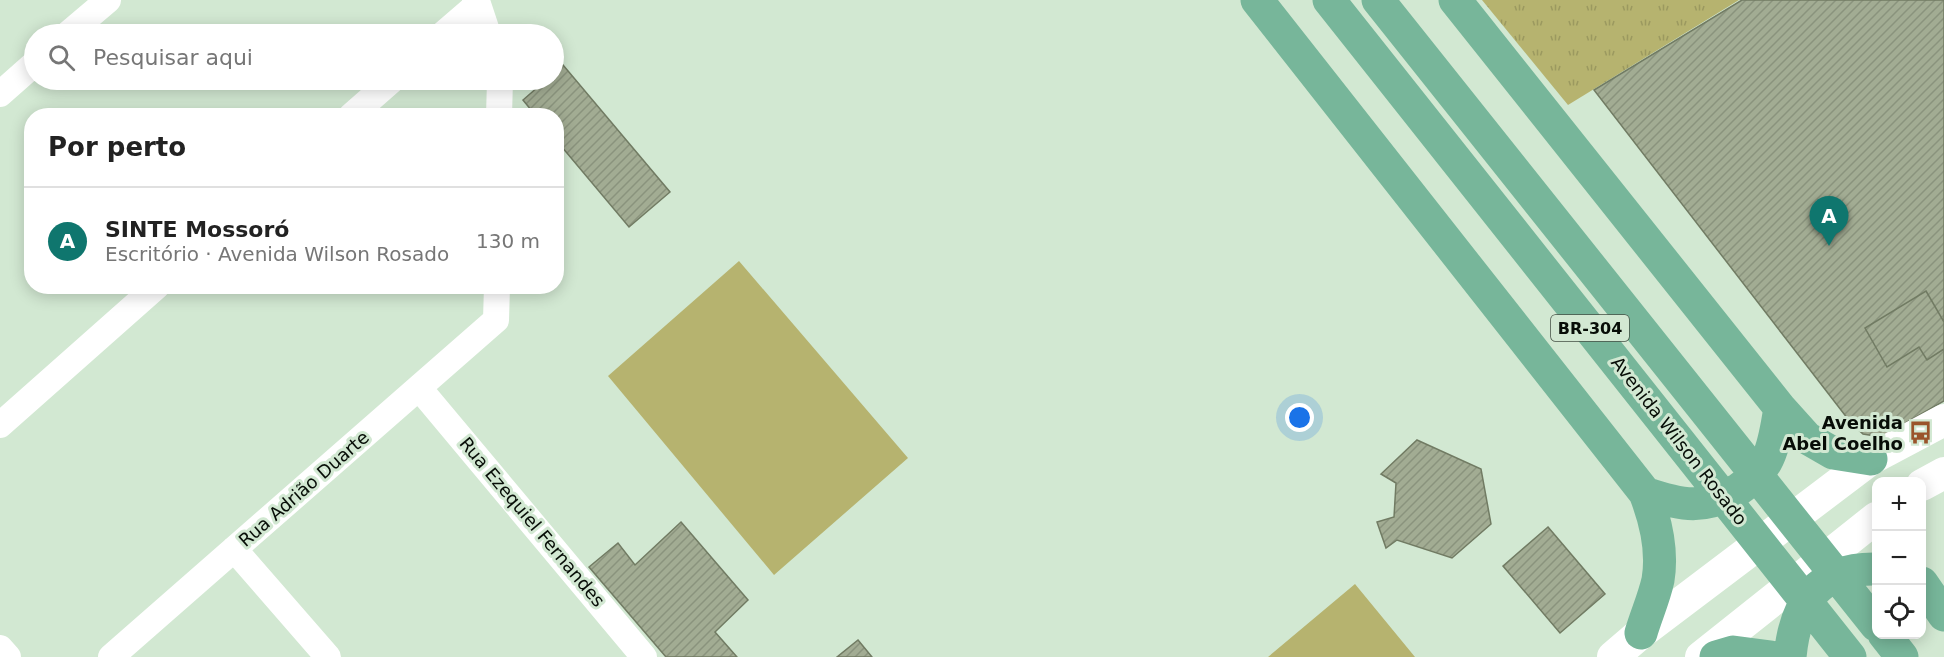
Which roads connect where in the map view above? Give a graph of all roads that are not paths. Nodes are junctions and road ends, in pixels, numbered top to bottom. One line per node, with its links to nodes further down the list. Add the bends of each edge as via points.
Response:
1 (108, 0): 7 (street)
2 (1257, 0): 25 (highway)
3 (1329, 0): 44 (highway, Avenida Wilson Rosado / BR-304)
4 (1378, 0): 31 (highway, BR-304)
5 (1455, 0): 19 (highway)
6 (476, 2): 8 (street); 9 (street)
7 (80, 24)
8 (453, 24)
9 (484, 24)
10 (24, 73): 13 (street)
11 (381, 90): 14 (street)
12 (500, 90): 15 (street)
13 (0, 94)
14 (360, 108)
15 (499, 108)
16 (148, 294): 21 (street)
17 (497, 294): 18 (street, Rua Adrião Duarte, via 496,320)
18 (419, 388): 27 (street, Rua Adrião Duarte); 38 (street, Rua Ezequiel Fernandes)
19 (1780, 408): 22 (highway, via 1808,438 1833,453); 25 (highway, via 1767,459 1744,486 1725,498 1698,504)
20 (1944, 420): 22 (street)
21 (0, 425)
22 (1871, 459): 32 (street)
23 (1944, 473): 24 (street)
24 (1926, 483)
25 (1646, 494): 32 (highway, via 1658,534 1659,556 1658,580)
26 (1872, 521): 40 (street)
27 (234, 549): 36 (street, Rua Adrião Duarte); 37 (street)
28 (1872, 569): 43 (highway, via 1852,570 1837,576 1808,597 1797,620)
29 (1926, 591): 30 (highway)
30 (1944, 615)
31 (1872, 620)
32 (1641, 633): 39 (street)
33 (1888, 639): 45 (highway)
34 (0, 648): 35 (street)
35 (8, 657)
36 (111, 657)
37 (328, 657)
38 (644, 657)
39 (1613, 657)
40 (1701, 657)
41 (1716, 657): 42 (highway, via 1733,652)
42 (1771, 657)
43 (1790, 657)
44 (1850, 657)
45 (1902, 657)

